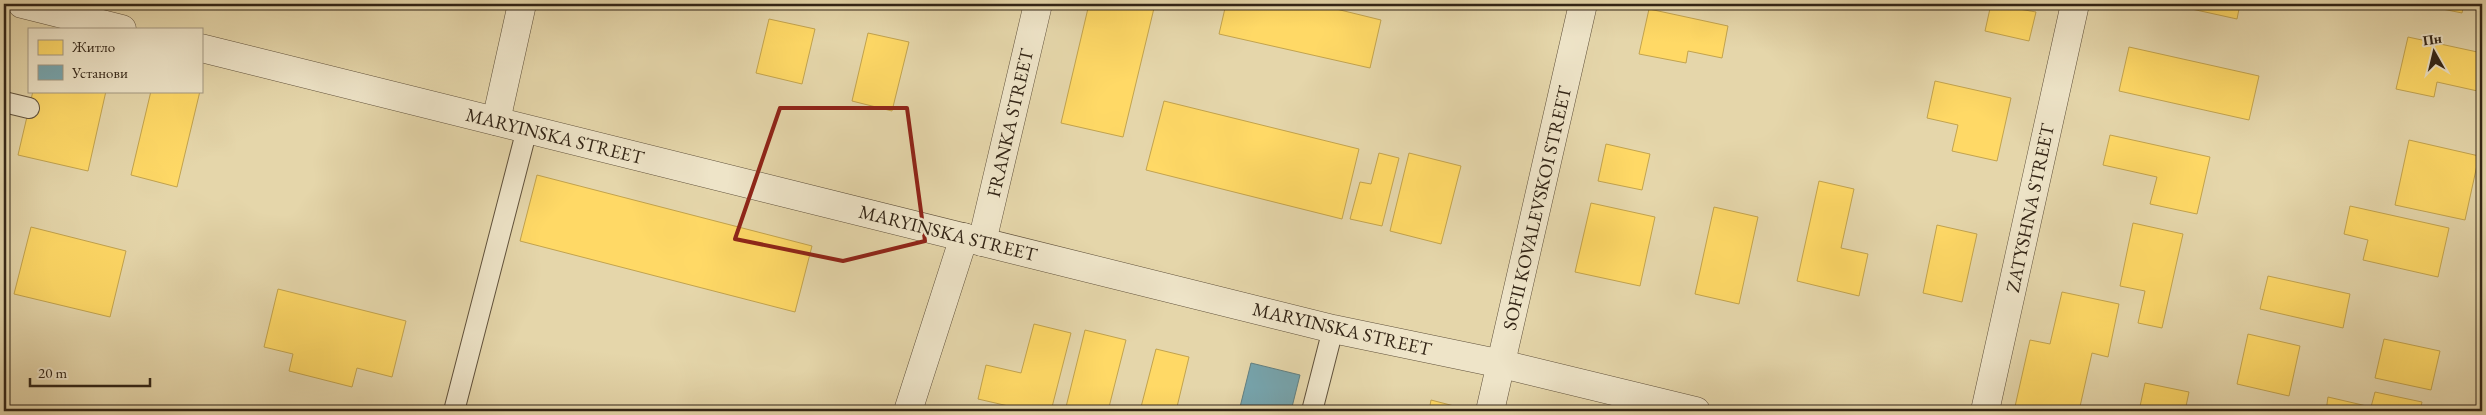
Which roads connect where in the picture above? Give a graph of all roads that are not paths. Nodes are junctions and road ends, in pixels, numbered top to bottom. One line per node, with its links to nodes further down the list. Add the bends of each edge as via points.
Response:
1 (22, 4): 6 (street)
2 (522, 4): 10 (street)
3 (1038, 4): 12 (street, FRANKA STREET)
4 (1583, 4): 14 (street, SOFII KOVALEVSKOI STREET)
5 (2075, 4): 20 (street, ZATYSHNA STREET)
6 (118, 28)
7 (202, 48): 10 (street, MARYINSKA STREET)
8 (4, 102): 9 (lane)
9 (29, 108)
10 (496, 121): 11 (street, MARYINSKA STREET)
11 (527, 129): 12 (street, MARYINSKA STREET); 15 (lane)
12 (973, 240): 13 (street, MARYINSKA STREET); 16 (street, FRANKA STREET)
13 (1333, 328): 14 (street, MARYINSKA STREET); 17 (lane)
14 (1502, 364): 18 (street, SOFII KOVALEVSKOI STREET); 19 (street, MARYINSKA STREET)
15 (454, 411)
16 (908, 411)
17 (1312, 411)
18 (1490, 411)
19 (1696, 411)
20 (1985, 411)

